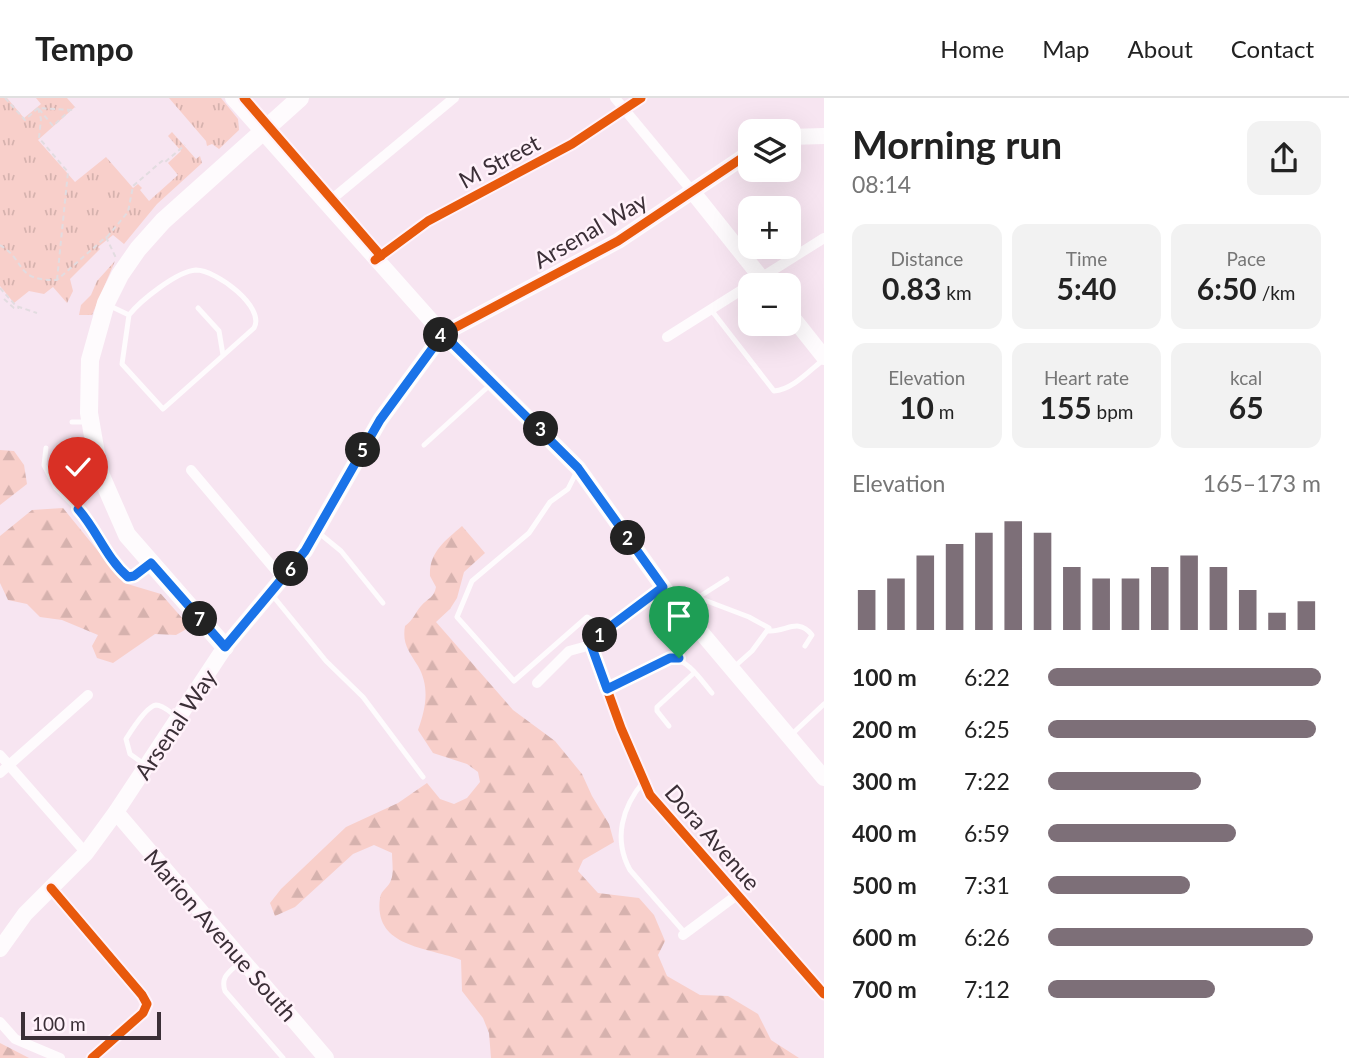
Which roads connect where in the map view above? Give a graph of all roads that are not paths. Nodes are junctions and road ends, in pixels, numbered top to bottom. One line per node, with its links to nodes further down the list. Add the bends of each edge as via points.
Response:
1 (233, 98): 7 (main road)
2 (300, 98): 7 (main road)
3 (454, 98): 12 (street)
4 (615, 98): 6 (street)
5 (641, 98): 6 (street, M Street)
6 (625, 109): 11 (street); 14 (street, M Street, via 572,144 428,221)
7 (262, 131): 12 (main road); 18 (main road, via 163,221 138,249)
8 (824, 136): 9 (main road)
9 (801, 137)
10 (738, 161): 11 (main road, Arsenal Way)
11 (692, 191): 15 (main road); 23 (main road, Arsenal Way, via 618,241)
12 (326, 204): 14 (main road)
13 (824, 237): 16 (street)
14 (375, 260): 23 (main road)
15 (758, 273)
16 (775, 273)
17 (738, 296): 20 (street)
18 (106, 303): 21 (lane); 29 (main road, via 90,360)
19 (198, 308): 25 (lane, via 219,331)
20 (712, 311): 24 (street); 26 (lane, via 774,391 796,382)
21 (129, 315): 25 (lane, via 122,364 163,409); 25 (lane, via 140,302 179,277 196,270 212,273 240,295 258,323)
22 (801, 328): 26 (main road)
23 (443, 334): 27 (main road); 34 (main road, Arsenal Way, via 380,420)
24 (667, 337)
25 (223, 355)
26 (824, 358)
27 (492, 383): 30 (lane); 32 (main road)
28 (72, 422): 29 (lane)
29 (91, 422): 35 (main road, via 102,476 127,535)
30 (424, 445)
31 (46, 448): 35 (lane, via 44,466 56,488 89,521 120,570 134,576)
32 (578, 468): 38 (main road); 43 (lane, via 568,489 550,502 529,533 472,581 457,617 514,681 587,617)
33 (191, 470): 36 (street)
34 (317, 531): 36 (main road, Arsenal Way); 41 (lane, via 341,551)
35 (151, 563): 47 (main road)
36 (283, 579): 39 (main road, Arsenal Way)
37 (727, 579): 40 (lane)
38 (663, 587): 42 (main road); 43 (street)
39 (271, 593): 47 (main road, Arsenal Way); 62 (lane, via 310,643 363,697)
40 (699, 598): 42 (lane); 44 (lane, via 765,624)
41 (383, 603)
42 (680, 608): 48 (main road)
43 (607, 629): 45 (street)
44 (769, 631): 46 (lane, via 803,627 812,635); 48 (lane)
45 (591, 645): 50 (street, via 569,652); 51 (street, Dora Avenue)
46 (805, 646)
47 (225, 647): 55 (main road, Arsenal Way)
48 (731, 669): 57 (main road)
49 (694, 673): 51 (lane, via 679,658 670,658); 52 (lane); 56 (lane, via 657,707)
50 (537, 683)
51 (607, 689): 64 (street, Dora Avenue)
52 (712, 692)
53 (88, 695): 59 (street)
54 (824, 704): 57 (lane)
55 (179, 718): 60 (main road, Arsenal Way); 60 (lane, via 156,705 126,739 130,754)
56 (669, 726)
57 (789, 737): 63 (main road)
58 (0, 755): 59 (street)
59 (9, 764): 61 (street); 66 (street)
60 (147, 766): 65 (main road, Arsenal Way)
61 (0, 774)
62 (423, 777)
63 (824, 778)
64 (644, 781): 68 (street, Dora Avenue, via 650,795); 69 (lane, via 622,824 624,858)
65 (116, 813): 66 (main road, Arsenal Way); 71 (main road, Marion Avenue South)
66 (86, 853): 67 (main road, Arsenal Way)
67 (51, 888): 70 (main road, Arsenal Way); 76 (street, via 147,1004 143,1013)
68 (737, 895): 69 (street); 72 (street, Dora Avenue)
69 (684, 934)
70 (0, 949)
71 (242, 960): 74 (main road, Marion Avenue South); 77 (lane, via 224,977 225,991)
72 (824, 994)
73 (0, 1022): 75 (street, via 15,1039)
74 (319, 1054)
75 (61, 1058)
76 (92, 1058)
77 (284, 1058)

